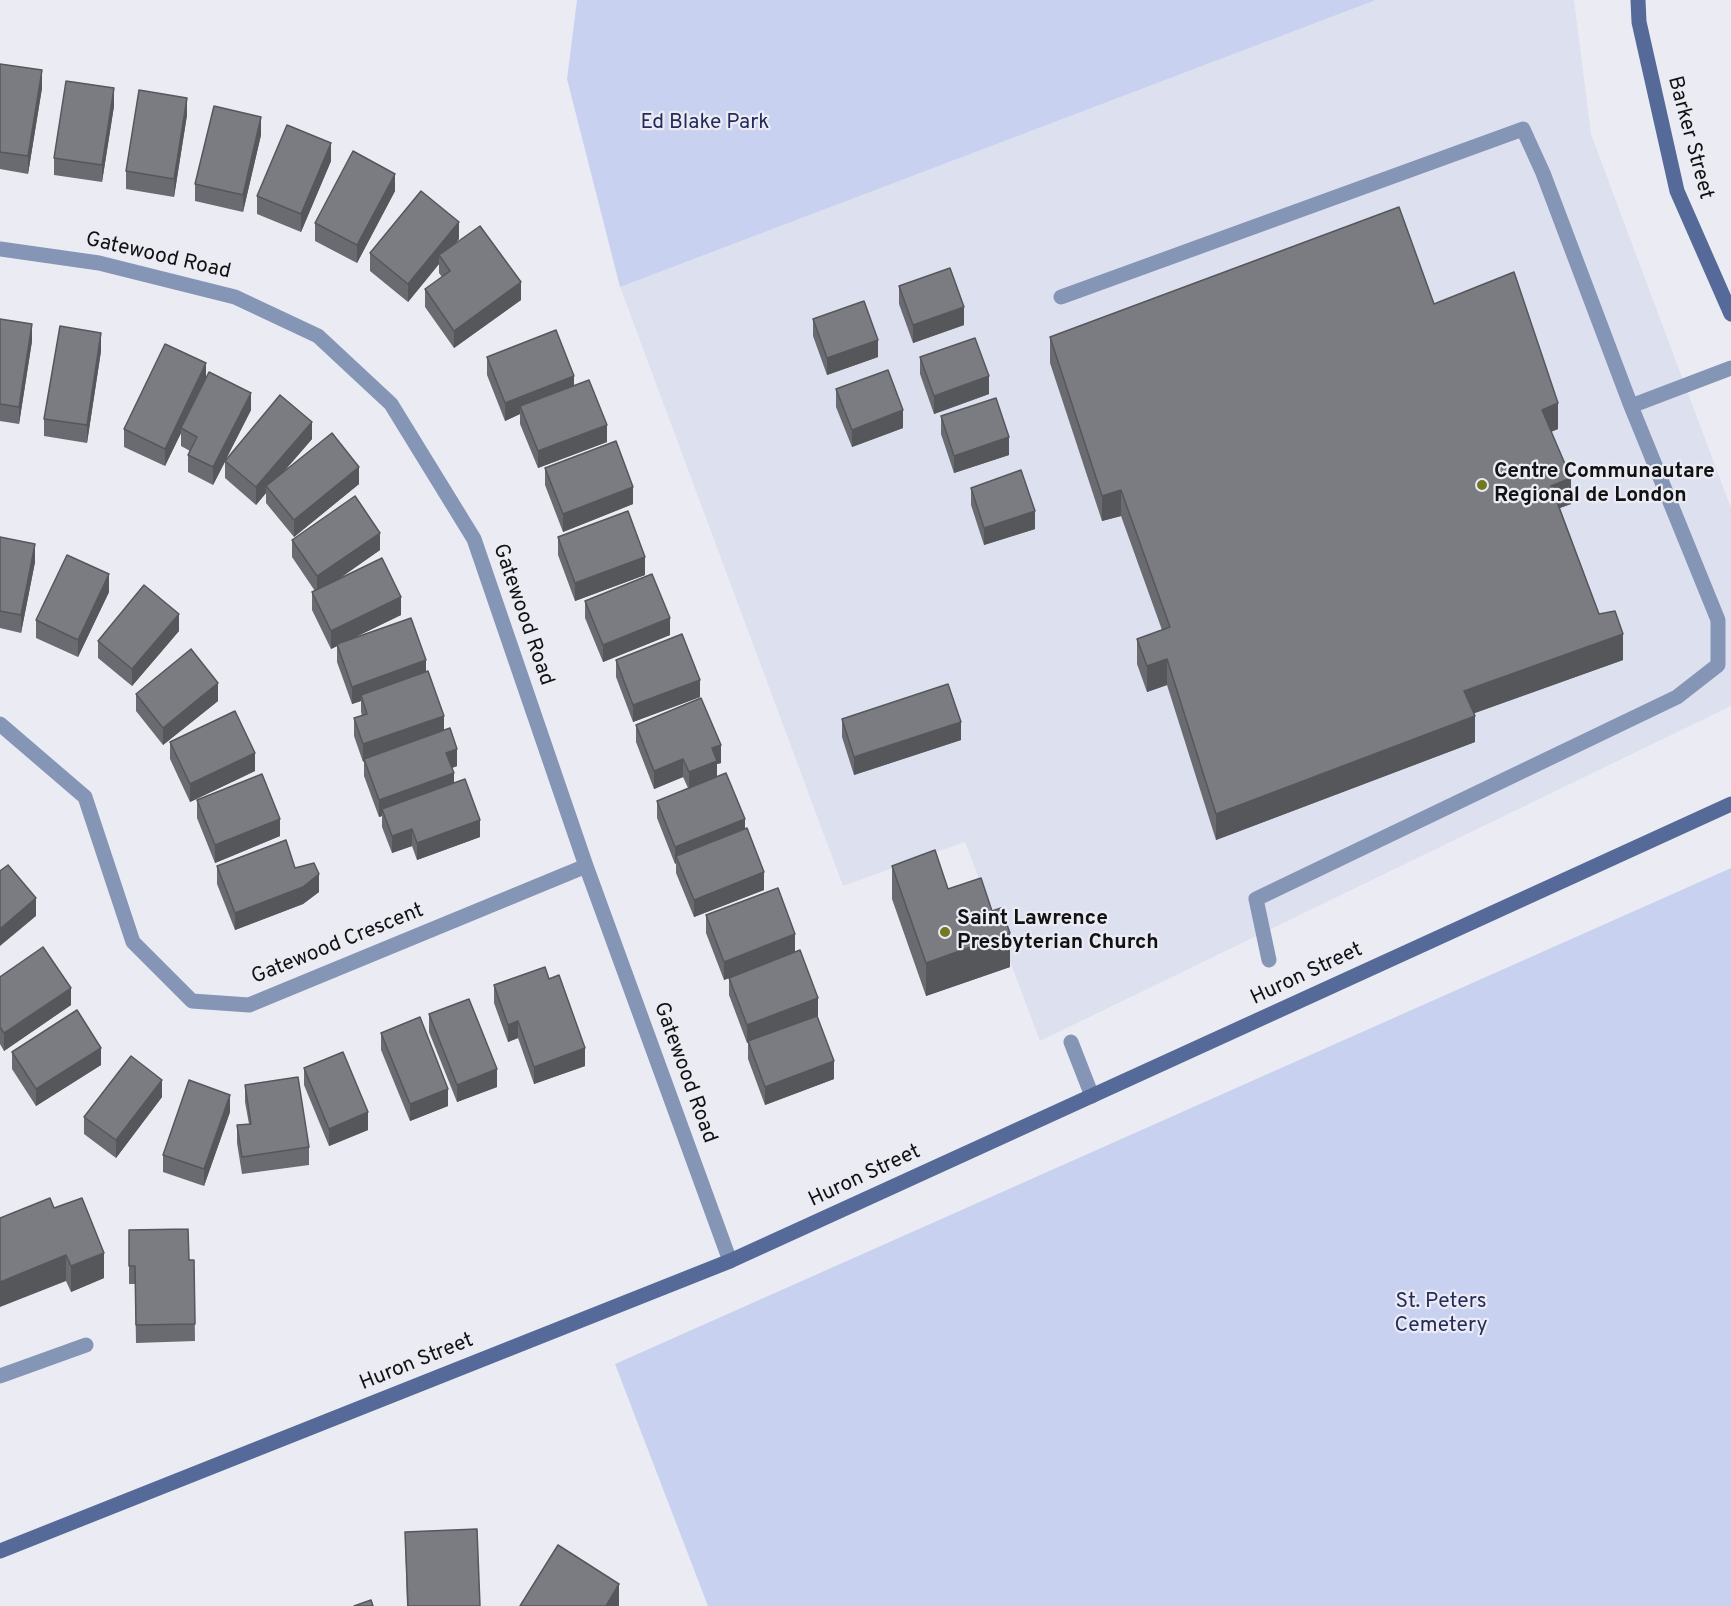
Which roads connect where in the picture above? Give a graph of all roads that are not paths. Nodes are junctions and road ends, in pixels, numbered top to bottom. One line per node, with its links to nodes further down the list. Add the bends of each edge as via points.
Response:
1 (1638, 0): 4 (main road, Barker Street, via 1639,22 1677,191)
2 (0, 249): 9 (street, Gatewood Road, via 99,263 235,297 318,336 392,404 474,539)
3 (1061, 297): 6 (street, via 1523,129)
4 (1731, 314)
5 (1731, 368): 6 (street)
6 (1631, 406): 10 (street, via 1718,620 1718,665 1677,697 1256,899)
7 (0, 724): 9 (street, Gatewood Crescent, via 85,796 133,942 192,1001 249,1005)
8 (1731, 804): 12 (main road, Huron Street)
9 (586, 866): 13 (street, Gatewood Road)
10 (1269, 960)
11 (1071, 1042): 12 (street)
12 (1092, 1096): 13 (main road, Huron Street)
13 (730, 1261): 16 (main road, Huron Street)
14 (86, 1345): 15 (street)
15 (0, 1376)
16 (0, 1551)

